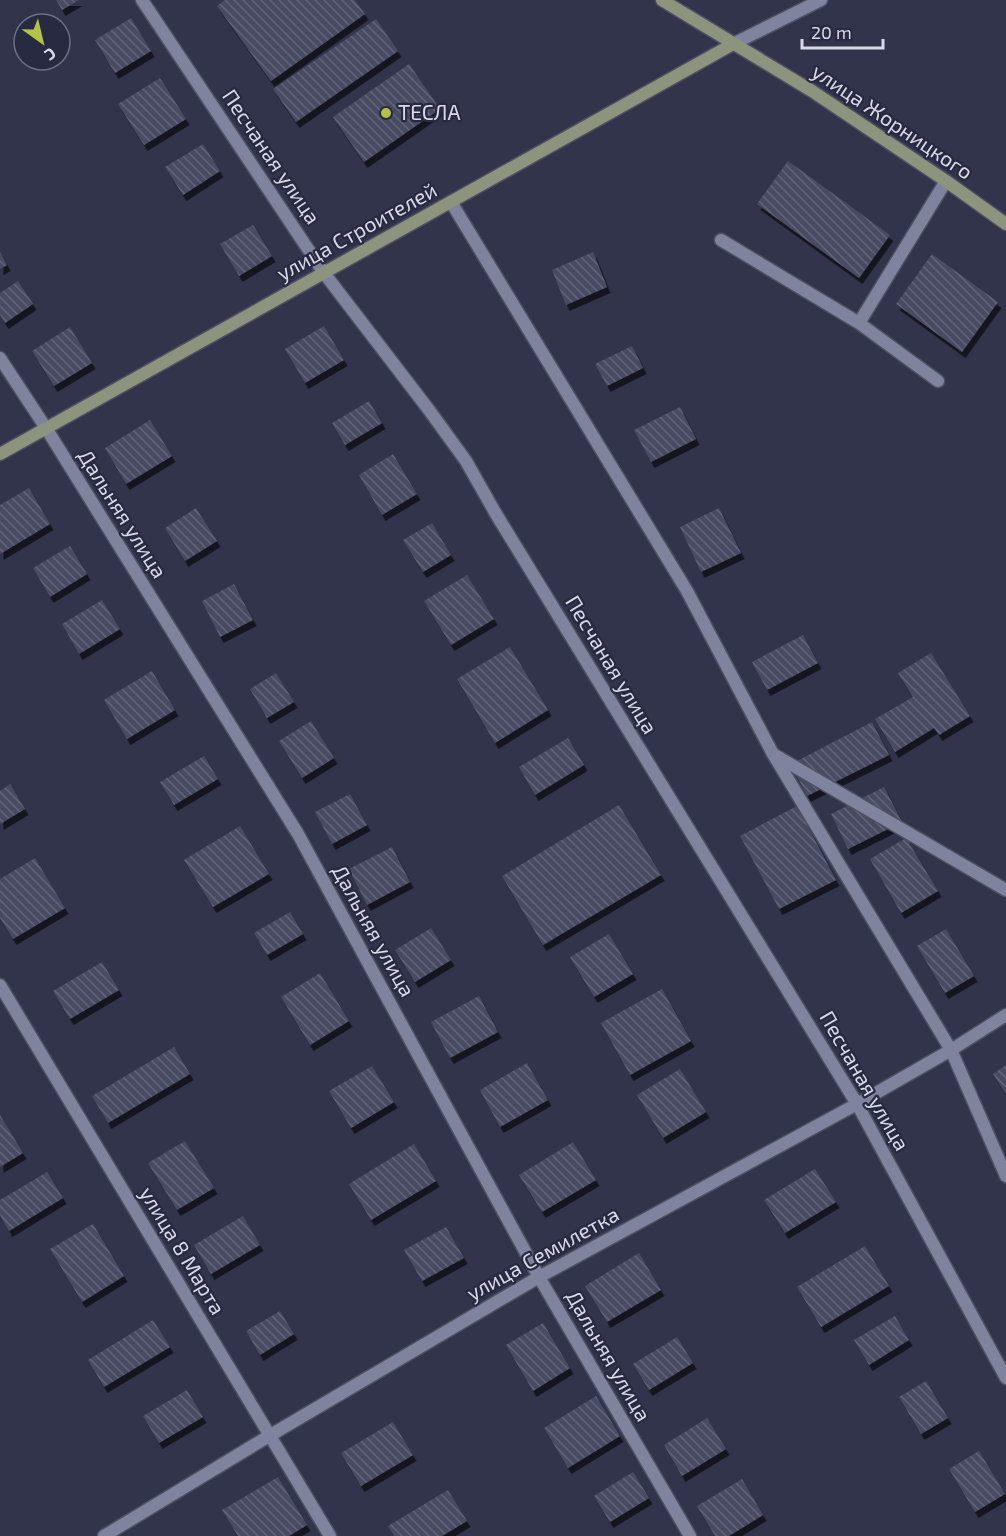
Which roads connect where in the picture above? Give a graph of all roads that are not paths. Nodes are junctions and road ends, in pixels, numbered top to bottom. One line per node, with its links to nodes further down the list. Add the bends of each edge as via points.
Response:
1 (142, 0): 9 (street, Песчаная улица)
2 (662, 0): 4 (main road, улица Жорницкого)
3 (821, 0): 4 (street)
4 (734, 44): 5 (main road, улица Жорницкого); 6 (main road, улица Строителей)
5 (946, 181): 7 (main road, улица Жорницкого); 10 (street)
6 (451, 202): 9 (main road, улица Строителей); 15 (street, via 687,591)
7 (1006, 224)
8 (721, 240): 10 (street)
9 (324, 273): 13 (main road, улица Строителей); 20 (street, Песчаная улица, via 466,461)
10 (859, 323): 12 (street)
11 (0, 358): 13 (street, Дальняя улица)
12 (938, 381)
13 (46, 428): 14 (main road, улица Строителей); 22 (street, Дальняя улица, via 298,834)
14 (0, 454)
15 (773, 754): 16 (street); 19 (street)
16 (1006, 890)
17 (0, 985): 24 (street, улица 8 Марта)
18 (1006, 1015): 19 (street, улица Семилетка)
19 (951, 1050): 20 (street, улица Семилетка); 21 (street)
20 (857, 1104): 22 (street, улица Семилетка); 23 (street, Песчаная улица)
21 (1006, 1176)
22 (539, 1277): 24 (street, улица Семилетка); 27 (street, Дальняя улица)
23 (1006, 1378)
24 (269, 1436): 25 (street, улица Семилетка); 26 (street, улица 8 Марта)
25 (104, 1536)
26 (330, 1536)
27 (690, 1536)

